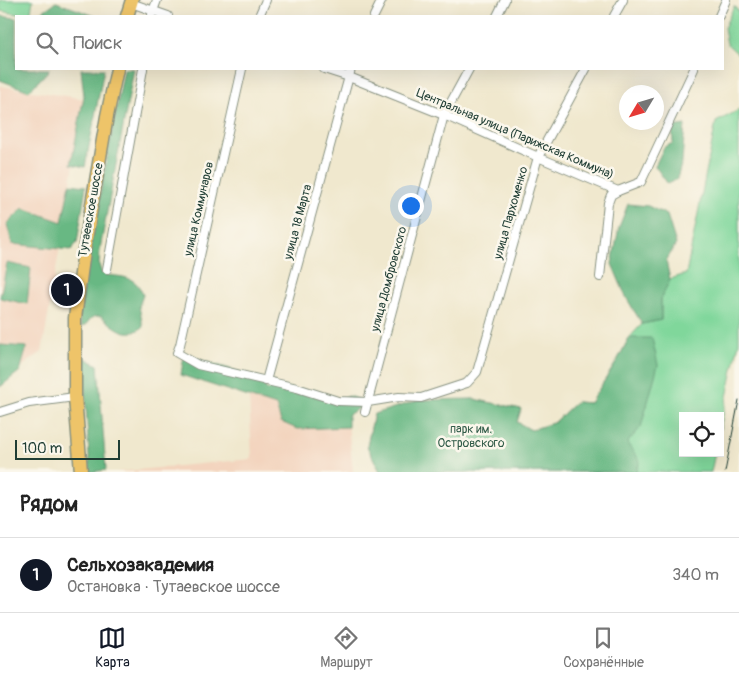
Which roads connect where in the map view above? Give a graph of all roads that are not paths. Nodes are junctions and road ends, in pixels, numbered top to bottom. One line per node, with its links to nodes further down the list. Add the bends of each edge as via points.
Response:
1 (157, 0): 8 (street)
2 (266, 0): 10 (street)
3 (382, 0): 11 (street)
4 (506, 0): 12 (street)
5 (623, 0): 13 (street)
6 (726, 0): 14 (street)
7 (132, 1): 8 (street); 9 (main road)
8 (153, 14)
9 (127, 15)
10 (259, 15)
11 (374, 15)
12 (498, 15)
13 (615, 15)
14 (719, 15)
15 (117, 70): 30 (main road, Тутаевское шоссе, via 75,318)
16 (143, 70): 27 (street)
17 (242, 70): 29 (street, улица Коммунаров, via 177,353 198,365)
18 (327, 70): 23 (street, Центральная улица (Парижская Коммуна))
19 (351, 70): 23 (street, улица 18 Марта)
20 (468, 70): 24 (street, улица Домбровского)
21 (585, 70): 25 (street, улица Пархоменко)
22 (694, 70): 26 (street, Центральная улица (Парижская Коммуна), via 641,182)
23 (348, 77): 24 (street, Центральная улица (Парижская Коммуна)); 29 (street, улица 18 Марта)
24 (444, 115): 25 (street, Центральная улица (Парижская Коммуна)); 31 (street, улица Домбровского)
25 (538, 158): 26 (street, Центральная улица (Парижская Коммуна)); 31 (street, улица Пархоменко, via 478,372 467,383 421,398)
26 (618, 191): 28 (street, via 608,202)
27 (107, 269)
28 (600, 277)
29 (266, 381): 31 (street, via 338,400)
30 (75, 397): 32 (street, via 29,403); 34 (main road, Тутаевское шоссе)
31 (368, 402): 33 (street, улица Домбровского)
32 (0, 412)
33 (366, 412)
34 (81, 472)

